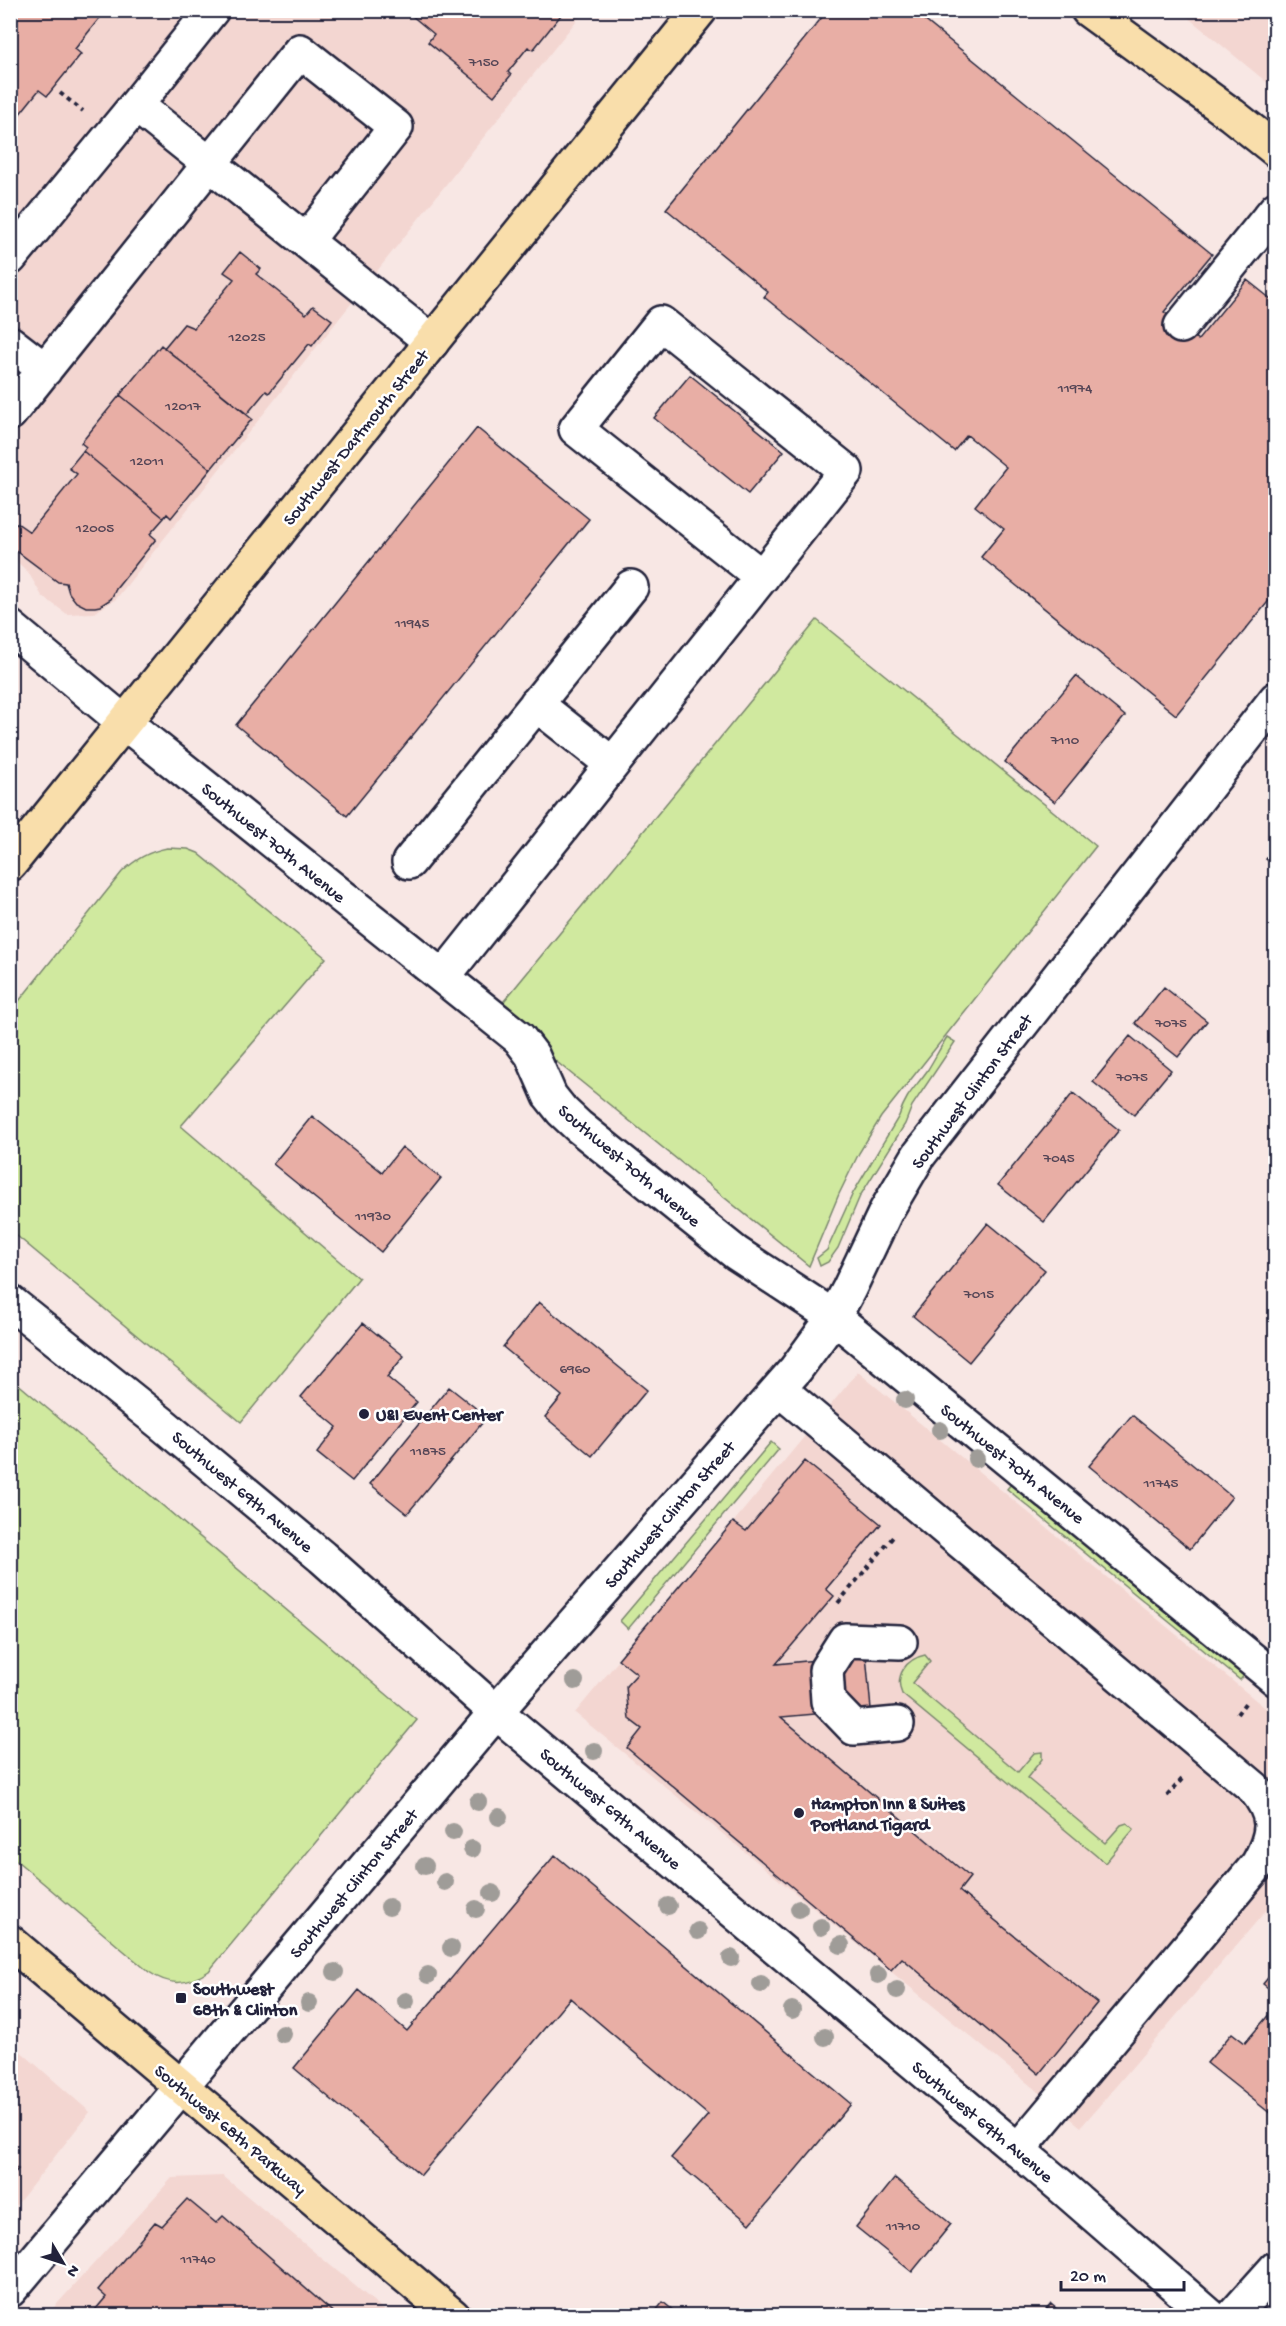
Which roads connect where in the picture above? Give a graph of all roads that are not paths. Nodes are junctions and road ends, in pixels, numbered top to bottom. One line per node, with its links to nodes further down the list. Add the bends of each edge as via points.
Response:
1 (212, 10): 4 (street)
2 (700, 10): 11 (main road, Southwest Dartmouth Street)
3 (1088, 10): 5 (main road, via 1232,114)
4 (136, 105): 6 (street); 9 (street)
5 (1275, 150)
6 (209, 164): 8 (street); 8 (street, via 300,51 317,64 396,128); 13 (street)
7 (1275, 209): 10 (street)
8 (306, 241): 11 (street)
9 (10, 258)
10 (1181, 326)
11 (432, 342): 20 (main road, Southwest Dartmouth Street)
12 (10, 343): 13 (street)
13 (45, 370): 14 (street)
14 (10, 413)
15 (762, 577): 15 (street, via 846,471 661,323 576,429); 21 (street)
16 (631, 587): 19 (street)
17 (10, 627): 20 (street, Southwest 70th Avenue)
18 (1275, 699): 26 (street, Southwest Clinton Street, via 919,1155 886,1211)
19 (536, 704): 21 (street); 22 (street)
20 (125, 723): 23 (main road, Southwest Dartmouth Street); 24 (street, Southwest 70th Avenue)
21 (612, 764): 24 (street)
22 (409, 862)
23 (10, 864)
24 (443, 977): 26 (street, Southwest 70th Avenue, via 519,1038 532,1055 550,1096 578,1126 736,1253)
25 (10, 1302): 30 (street, Southwest 69th Avenue, via 313,1549)
26 (834, 1317): 27 (street, Southwest Clinton Street); 29 (street, Southwest 70th Avenue)
27 (778, 1389): 30 (street, Southwest Clinton Street); 34 (street, via 1254,1788 1266,1803 1270,1834 1258,1864)
28 (900, 1642): 31 (street, via 845,1640 826,1670 828,1701 854,1728)
29 (1275, 1679)
30 (496, 1712): 33 (street, Southwest Clinton Street); 34 (street, Southwest 69th Avenue)
31 (897, 1724)
32 (10, 1942): 33 (main road, Southwest 68th Parkway)
33 (181, 2087): 36 (street, Southwest Clinton Street); 37 (main road, Southwest 68th Parkway)
34 (1018, 2151): 38 (street, Southwest 69th Avenue)
35 (1275, 2268): 39 (street)
36 (10, 2290)
37 (453, 2316)
38 (1210, 2316)
39 (1233, 2316)

